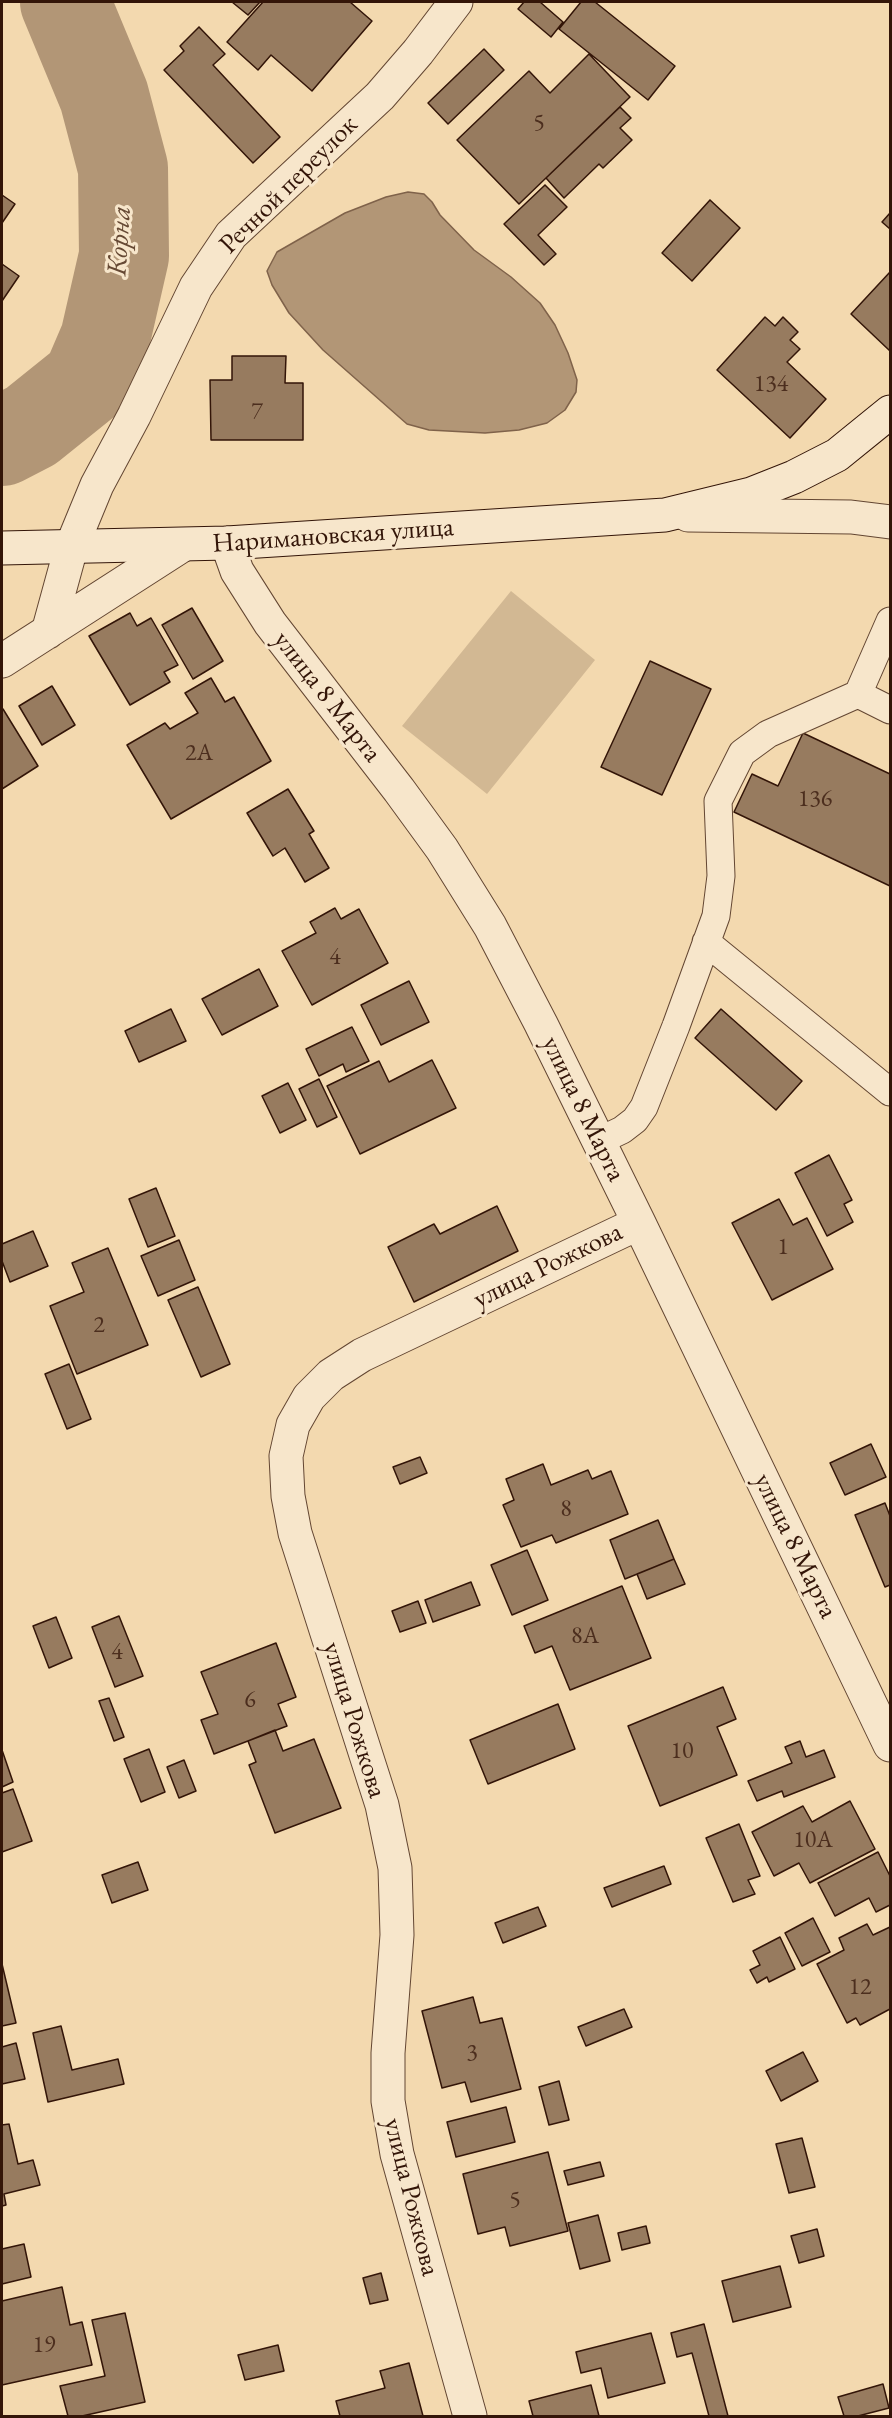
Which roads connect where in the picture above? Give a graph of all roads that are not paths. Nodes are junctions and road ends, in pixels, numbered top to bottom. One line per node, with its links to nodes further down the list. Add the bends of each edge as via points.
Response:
1 (456, 2): 8 (street, Речной переулок, via 380,96 231,235 196,287 97,485)
2 (891, 412): 3 (street, Наримановская улица, via 837,454 794,477 751,494)
3 (665, 515): 4 (street, Наримановская улица, via 851,517); 5 (street, Наримановская улица)
4 (891, 522)
5 (227, 543): 6 (street, Наримановская улица); 16 (street, улица 8 Марта, via 250,595 442,849 490,926)
6 (181, 546): 8 (street, Наримановская улица); 10 (street)
7 (2, 548): 8 (street, Наримановская улица)
8 (71, 548): 10 (street, Речной переулок)
9 (891, 621): 12 (lane)
10 (48, 632): 11 (street)
11 (2, 661)
12 (858, 694): 13 (lane); 14 (lane, via 768,734 742,753 718,801 721,876 716,916)
13 (891, 710)
14 (706, 942): 15 (lane); 16 (lane, via 644,1107 635,1120)
15 (891, 1092)
16 (599, 1142): 17 (street, улица 8 Марта)
17 (639, 1223): 18 (street, улица 8 Марта); 19 (street, улица Рожкова, via 362,1355 331,1375 309,1397 293,1425 286,1456 295,1533 382,1805 395,1868 397,1935 388,2102 397,2154)
18 (891, 1745)
19 (470, 2416)

